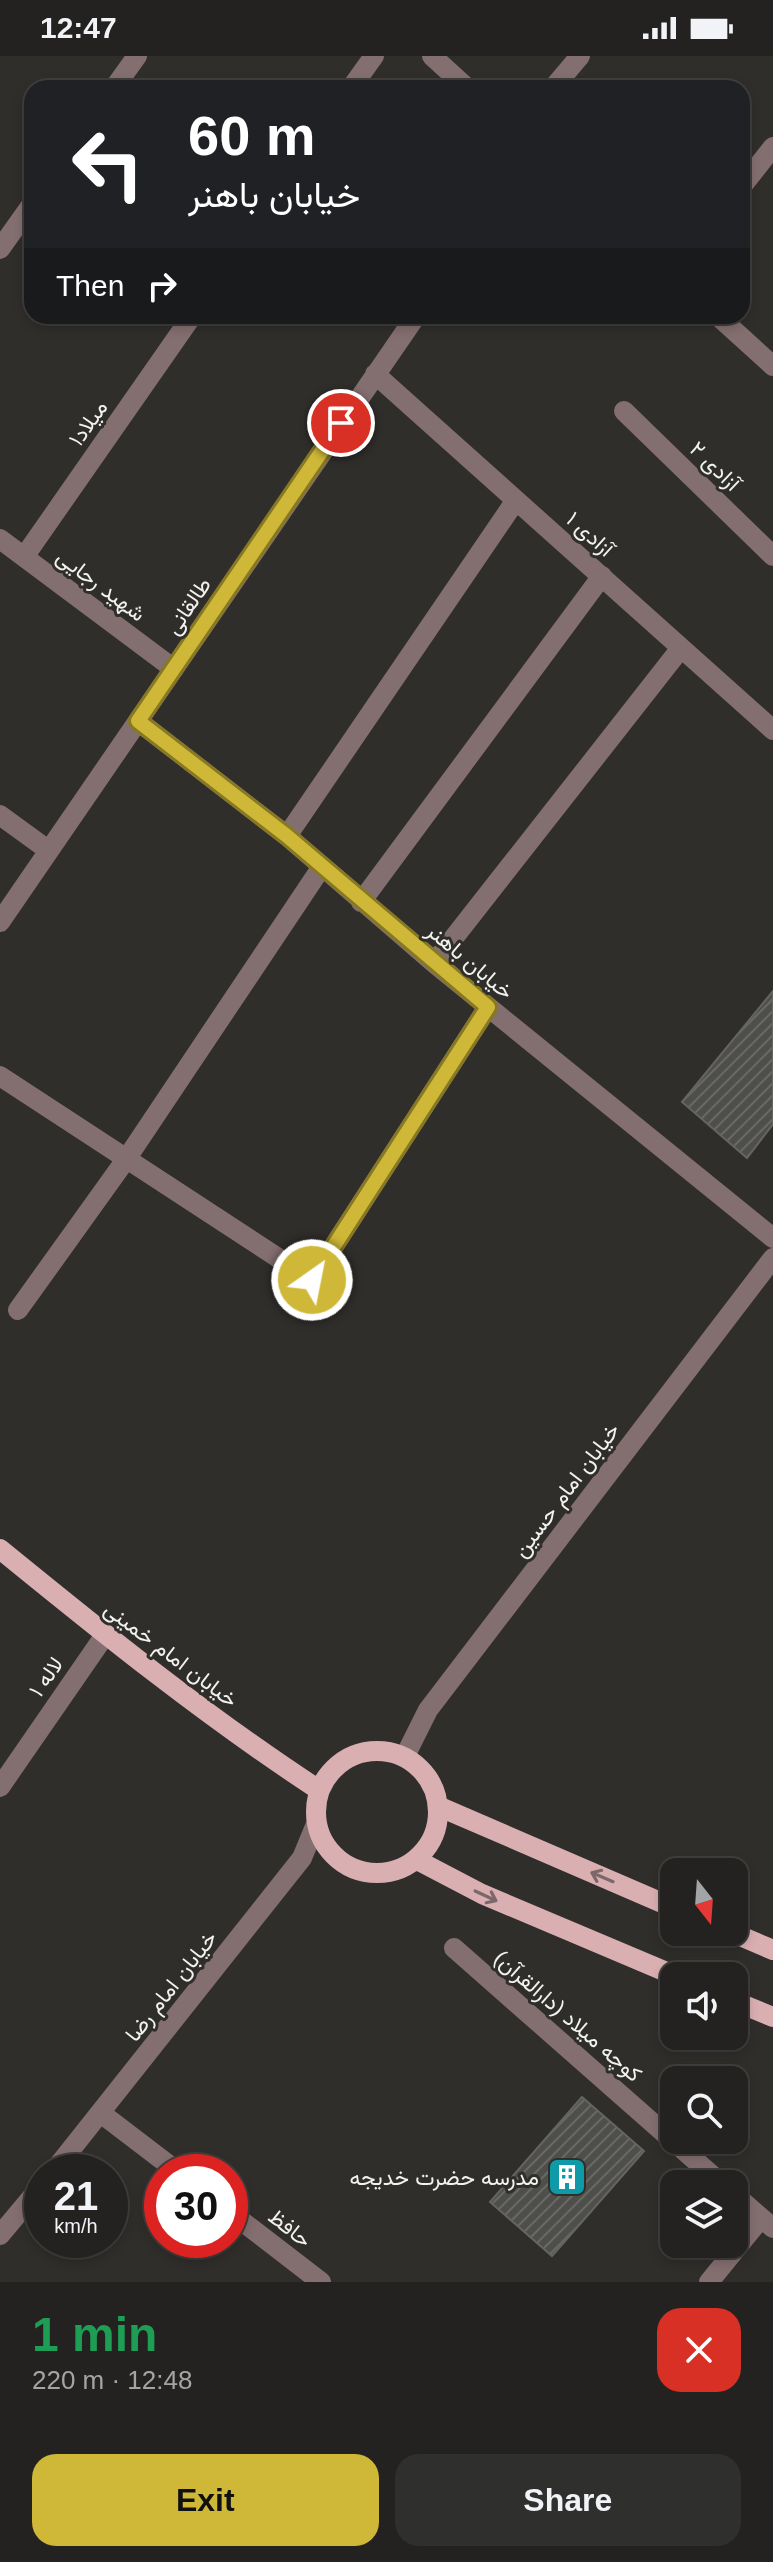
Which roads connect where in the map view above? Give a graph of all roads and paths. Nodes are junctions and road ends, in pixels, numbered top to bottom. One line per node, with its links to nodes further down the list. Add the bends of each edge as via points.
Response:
1 (137, 56): 5 (street)
2 (374, 56): 6 (street)
3 (432, 56): 7 (street)
4 (580, 56): 8 (street)
5 (120, 80)
6 (357, 80)
7 (458, 80)
8 (560, 80)
9 (773, 147): 10 (street)
10 (750, 176)
11 (24, 215): 12 (street)
12 (0, 249)
13 (186, 324): 22 (street, میلاد۱)
14 (410, 324): 17 (street, طالقانی)
15 (727, 324): 16 (street)
16 (773, 366)
17 (375, 374): 19 (street, آزادی ۱); 25 (street, طالقانی)
18 (624, 411): 21 (street, آزادی ۲)
19 (516, 500): 23 (street, آزادی ۱); 29 (street)
20 (0, 539): 22 (street, شهید رجایی)
21 (773, 556)
22 (24, 557): 25 (street, شهید رجایی)
23 (602, 576): 24 (street, آزادی ۱); 32 (street)
24 (681, 648): 27 (street, آزادی ۱); 34 (street)
25 (174, 669): 26 (street, طالقانی)
26 (138, 721): 29 (street, خیابان باهنر); 30 (street, طالقانی)
27 (773, 730)
28 (0, 815): 30 (street)
29 (287, 836): 31 (street, خیابان باهنر)
30 (48, 850): 33 (street, طالقانی)
31 (321, 868): 32 (street, خیابان باهنر); 37 (street)
32 (361, 902): 34 (street, خیابان باهنر)
33 (0, 922)
34 (434, 963): 35 (street, خیابان باهنر)
35 (488, 1007): 37 (street, via 312,1280); 38 (street, خیابان باهنر)
36 (0, 1076): 37 (street)
37 (127, 1158): 40 (street)
38 (773, 1238)
39 (773, 1258): 43 (street, خیابان امام حسین, via 428,1710)
40 (18, 1310)
41 (0, 1549): 42 (main road, خیابان امام خمینی)
42 (105, 1635): 44 (street, لاله ۱); 45 (main road, خیابان امام خمینی)
43 (405, 1756): 45 (main road, via 372,1749 339,1762); 46 (main road, via 429,1777)
44 (0, 1787)
45 (319, 1790): 47 (main road)
46 (440, 1807): 48 (main road, via 435,1836); 49 (main road, one-way to 46)
47 (316, 1824): 48 (main road, via 329,1852 356,1871 388,1873); 56 (street, خیابان امام رضا, via 302,1858)
48 (417, 1860): 53 (main road, one-way to 53, via 482,1894)
49 (660, 1902)
50 (748, 1939): 52 (main road)
51 (454, 1948): 59 (street, کوچه میلاد (دارالقرآن))
52 (773, 1950)
53 (660, 1969)
54 (748, 2007): 55 (main road)
55 (773, 2017)
56 (102, 2114): 57 (street, خیابان امام رضا); 58 (street)
57 (68, 2154)
58 (154, 2154)
59 (706, 2170)
60 (24, 2206): 64 (street)
61 (748, 2206): 62 (street)
62 (767, 2223): 66 (street)
63 (248, 2226): 65 (street, حافظ)
64 (0, 2235)
65 (321, 2282)
66 (709, 2282)

